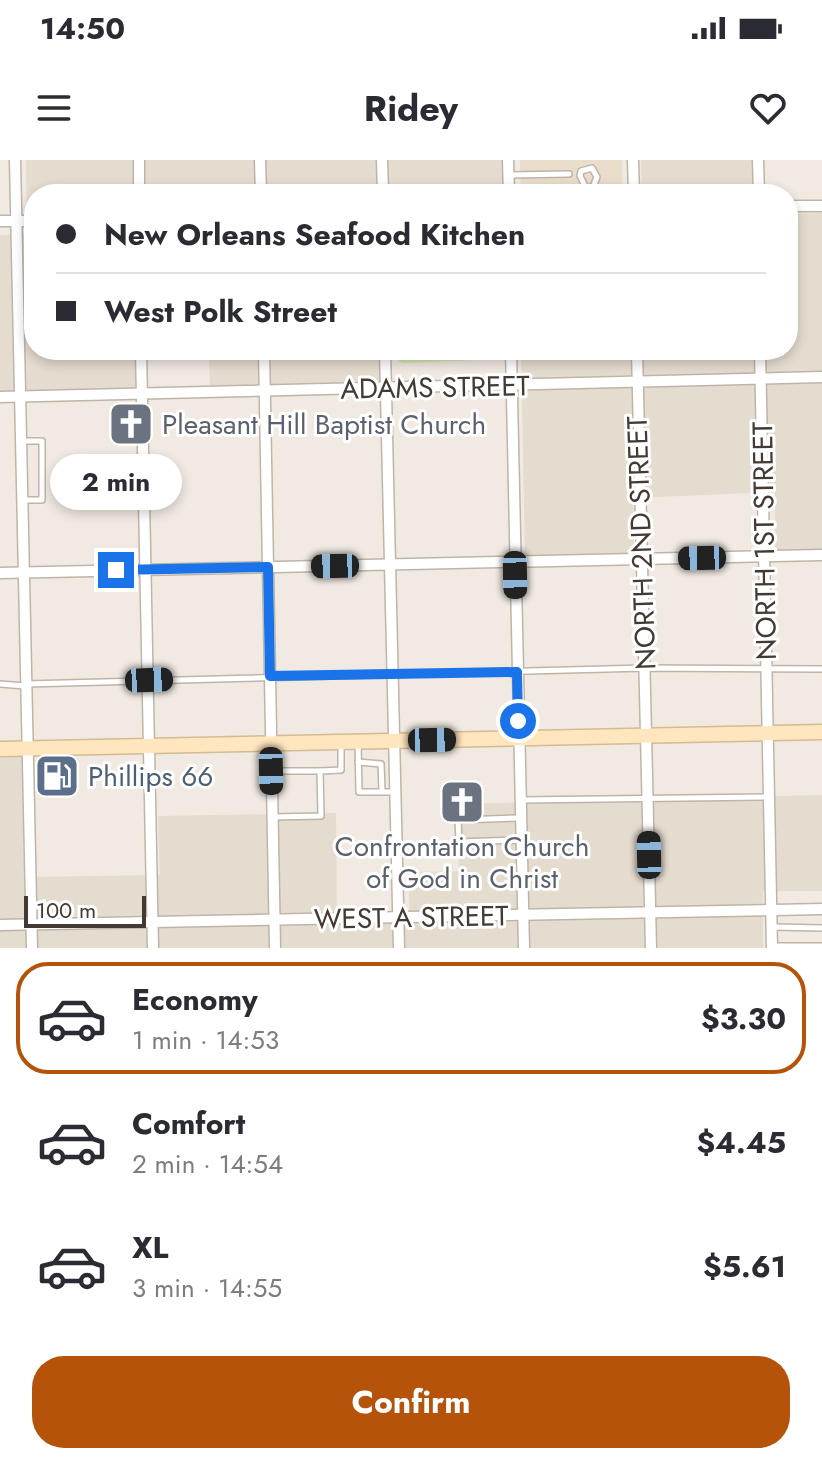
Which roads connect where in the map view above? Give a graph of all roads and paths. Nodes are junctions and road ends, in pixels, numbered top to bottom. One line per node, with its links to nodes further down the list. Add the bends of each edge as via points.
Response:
1 (15, 160): 19 (street)
2 (139, 160): 10 (street)
3 (260, 160): 11 (street)
4 (382, 160): 12 (street)
5 (508, 160): 9 (street)
6 (633, 160): 14 (street)
7 (758, 160): 15 (street)
8 (569, 174): 9 (lane)
9 (508, 175): 13 (street)
10 (139, 184)
11 (261, 184)
12 (383, 184)
13 (508, 184)
14 (634, 184)
15 (759, 184)
16 (798, 206): 17 (street)
17 (822, 206)
18 (0, 221): 19 (street)
19 (17, 221): 20 (street); 34 (street)
20 (24, 221)
21 (141, 360): 33 (street)
22 (264, 360): 32 (street)
23 (385, 360): 31 (street)
24 (511, 360): 30 (street)
25 (637, 360): 29 (street, NORTH 2ND STREET)
26 (760, 360): 28 (street, NORTH 1ST STREET)
27 (822, 377): 28 (street, ADAMS STREET)
28 (761, 379): 29 (street, ADAMS STREET); 39 (street, NORTH 1ST STREET)
29 (637, 382): 30 (street, ADAMS STREET); 40 (street, NORTH 2ND STREET)
30 (512, 385): 31 (street, ADAMS STREET); 41 (street)
31 (386, 388): 32 (street, ADAMS STREET); 42 (street)
32 (265, 391): 33 (street, ADAMS STREET); 43 (street)
33 (142, 394): 34 (street, ADAMS STREET); 44 (street)
34 (20, 396): 35 (street, ADAMS STREET); 36 (street)
35 (0, 397)
36 (21, 441): 37 (street); 37 (lane, via 42,441 42,500)
37 (22, 500): 45 (street)
38 (822, 555): 39 (street)
39 (764, 557): 40 (street); 48 (street, NORTH 1ST STREET)
40 (641, 559): 41 (street); 47 (street, NORTH 2ND STREET)
41 (515, 562): 42 (street); 50 (street)
42 (392, 564): 43 (street); 52 (street)
43 (268, 567): 44 (street); 51 (street)
44 (147, 570): 45 (street); 53 (street)
45 (23, 572): 46 (street); 55 (street)
46 (0, 573)
47 (645, 668): 48 (lane); 50 (lane); 58 (street, NORTH 2ND STREET)
48 (768, 669): 49 (lane); 57 (street, NORTH 1ST STREET)
49 (822, 669)
50 (517, 672): 52 (lane); 59 (street)
51 (270, 676): 52 (lane); 53 (lane); 63 (street)
52 (393, 676): 61 (street)
53 (149, 680): 55 (lane); 64 (street)
54 (0, 684): 55 (lane)
55 (25, 685): 65 (street)
56 (822, 732): 57 (main road)
57 (768, 733): 58 (main road); 72 (street, NORTH 1ST STREET)
58 (647, 735): 59 (main road); 73 (street, NORTH 2ND STREET)
59 (518, 738): 61 (main road); 74 (street)
60 (358, 741): 61 (main road); 62 (main road); 67 (lane)
61 (395, 741): 71 (street)
62 (341, 742): 63 (main road); 69 (lane, via 341,770)
63 (271, 743): 64 (main road); 68 (street)
64 (151, 746): 65 (main road); 84 (street)
65 (27, 748): 66 (main road); 86 (street)
66 (0, 749)
67 (358, 762): 70 (lane, via 381,764); 70 (lane, via 359,792)
68 (271, 771): 69 (lane); 75 (street)
69 (320, 771): 75 (lane, via 321,816)
70 (382, 791): 71 (lane)
71 (396, 792): 82 (street)
72 (769, 797): 73 (lane); 79 (street, NORTH 1ST STREET)
73 (648, 798): 74 (lane); 80 (street, NORTH 2ND STREET)
74 (520, 800): 76 (street)
75 (272, 817): 83 (street)
76 (520, 818): 77 (street); 77 (lane, via 458,820 459,842)
77 (521, 840): 81 (street)
78 (822, 909): 79 (street, WEST A STREET)
79 (772, 910): 80 (street, WEST A STREET); 87 (street, NORTH 1ST STREET)
80 (650, 913): 81 (street, WEST A STREET); 96 (street, NORTH 2ND STREET)
81 (523, 915): 82 (street, WEST A STREET); 95 (street)
82 (399, 918): 83 (street, WEST A STREET); 94 (street)
83 (275, 920): 84 (street, WEST A STREET); 93 (street)
84 (153, 922): 86 (street, WEST A STREET); 92 (street)
85 (0, 925): 86 (street, WEST A STREET)
86 (32, 925): 91 (street)
87 (772, 927): 88 (lane); 90 (street, NORTH 1ST STREET)
88 (822, 928)
89 (822, 946): 90 (lane)
90 (772, 947)
91 (32, 948)
92 (153, 948)
93 (275, 948)
94 (399, 948)
95 (524, 948)
96 (651, 948)

